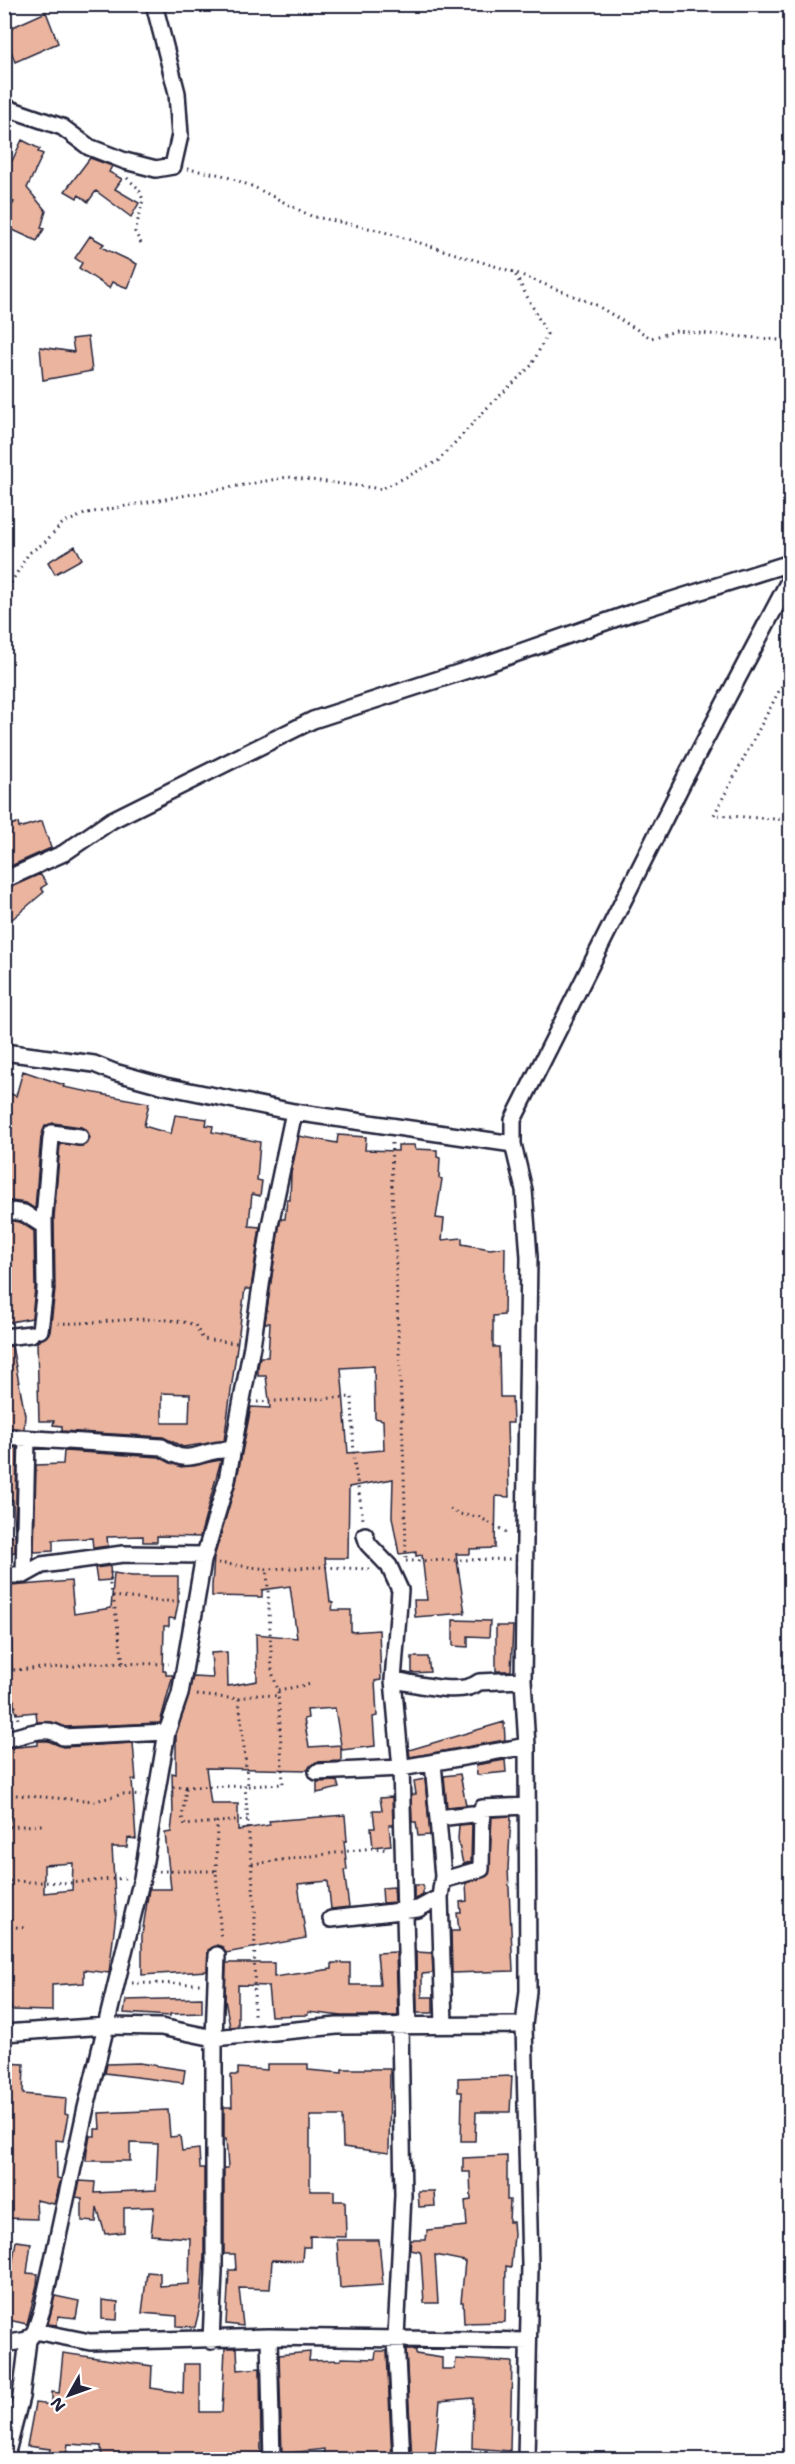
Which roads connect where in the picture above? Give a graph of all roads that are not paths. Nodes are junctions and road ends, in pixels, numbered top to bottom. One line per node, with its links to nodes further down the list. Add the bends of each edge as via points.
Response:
1 (154, 4): 2 (street, via 177,93 180,135 173,166 156,169 125,161 89,147 62,127)
2 (4, 107)
3 (790, 563): 5 (street, via 313,720 112,820 64,853)
4 (790, 579): 9 (street, via 515,1112)
5 (4, 880)
6 (4, 1052): 7 (street, via 94,1064 165,1086)
7 (294, 1112): 9 (street); 15 (street, via 270,1225)
8 (80, 1137): 11 (street, via 52,1133)
9 (513, 1144): 21 (street, via 524,1190 529,1257)
10 (4, 1210): 11 (street, via 24,1214)
11 (44, 1226): 12 (street, via 45,1289 36,1332)
12 (4, 1337)
13 (4, 1437): 14 (street)
14 (27, 1439): 15 (street, via 162,1447 174,1456 191,1458 219,1450); 19 (street)
15 (232, 1451): 17 (street)
16 (365, 1536): 20 (street, via 389,1566 400,1590)
17 (204, 1555): 19 (street, via 112,1556 42,1565); 22 (street, via 180,1694)
18 (4, 1575): 19 (street)
19 (24, 1575)
20 (393, 1680): 21 (street, via 453,1689 479,1682); 26 (street)
21 (523, 1680): 24 (street)
22 (167, 1732): 23 (street, via 63,1737 56,1731 33,1731); 39 (street, via 143,1875)
23 (11, 1738)
24 (527, 1746): 25 (street); 28 (street)
25 (433, 1763): 26 (street); 29 (street)
26 (401, 1768): 27 (street); 33 (street)
27 (316, 1772)
28 (526, 1806): 30 (street, via 484,1807); 38 (street, via 528,1991)
29 (439, 1818): 30 (street, via 472,1814); 31 (street)
30 (482, 1818): 31 (street, via 481,1869)
31 (443, 1880): 32 (street)
32 (440, 1896): 33 (street, via 430,1904); 37 (street)
33 (406, 1911): 34 (street); 36 (street)
34 (331, 1919)
35 (217, 1955): 41 (street)
36 (404, 2025): 37 (street); 41 (street, via 337,2026); 44 (street, via 403,2195)
37 (444, 2025): 38 (street)
38 (524, 2025): 46 (street)
39 (106, 2026): 40 (street); 41 (street, via 161,2028); 42 (street)
40 (4, 2033)
41 (214, 2038): 45 (street)
42 (32, 2336): 45 (street, via 90,2342); 47 (street); 48 (street)
43 (268, 2337): 44 (street); 45 (street); 49 (street)
44 (396, 2337): 46 (street); 50 (street)
45 (211, 2341)
46 (528, 2341): 51 (street)
47 (4, 2344)
48 (5, 2460)
49 (272, 2460)
50 (402, 2460)
51 (525, 2460)

